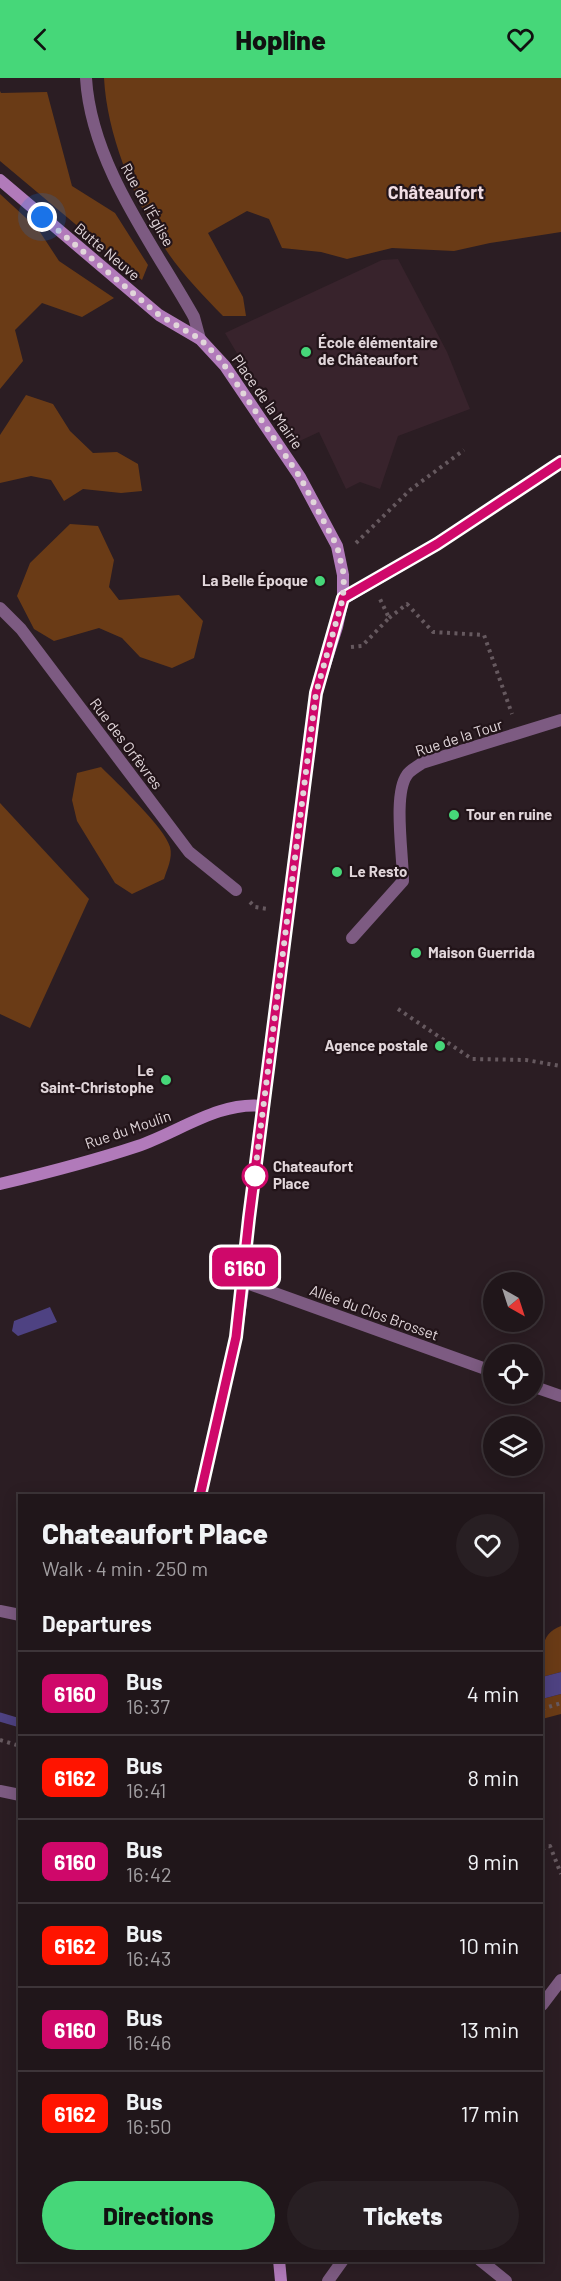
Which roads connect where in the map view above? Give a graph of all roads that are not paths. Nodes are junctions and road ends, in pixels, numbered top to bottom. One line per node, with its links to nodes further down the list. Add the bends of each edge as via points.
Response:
1 (86, 78): 3 (street, Rue de l'Église, via 87,94 112,177 194,317)
2 (0, 180): 3 (street, Butte Neuve, via 159,315)
3 (200, 339): 5 (street, Place de la Mairie, via 225,366 305,485 337,546 344,575)
4 (561, 462): 5 (street, via 437,544)
5 (343, 598): 10 (street, Place de la Mairie, via 316,693)
6 (0, 608): 8 (street, Rue des Orfèvres, via 21,629 189,852)
7 (561, 720): 9 (street, Rue de la Tour, via 422,763 406,775 398,801 403,881)
8 (236, 890)
9 (351, 938)
10 (263, 1106): 11 (street, Rue du Moulin, via 219,1112 135,1147); 12 (street, Place de la Mairie)
11 (0, 1184)
12 (244, 1282): 13 (street, Allée du Clos Brosset); 16 (street, Place de la Mairie, via 236,1337)
13 (483, 1368)
14 (543, 1390): 15 (street)
15 (561, 1396)
16 (200, 1494)
17 (0, 1611): 18 (street)
18 (18, 1616)
19 (0, 1791): 20 (street)
20 (18, 1795)
21 (561, 1980): 22 (street)
22 (543, 2004)
23 (279, 2262): 26 (street)
24 (342, 2262): 27 (street)
25 (482, 2262): 28 (street)
26 (281, 2281)
27 (328, 2281)
28 (506, 2281)

